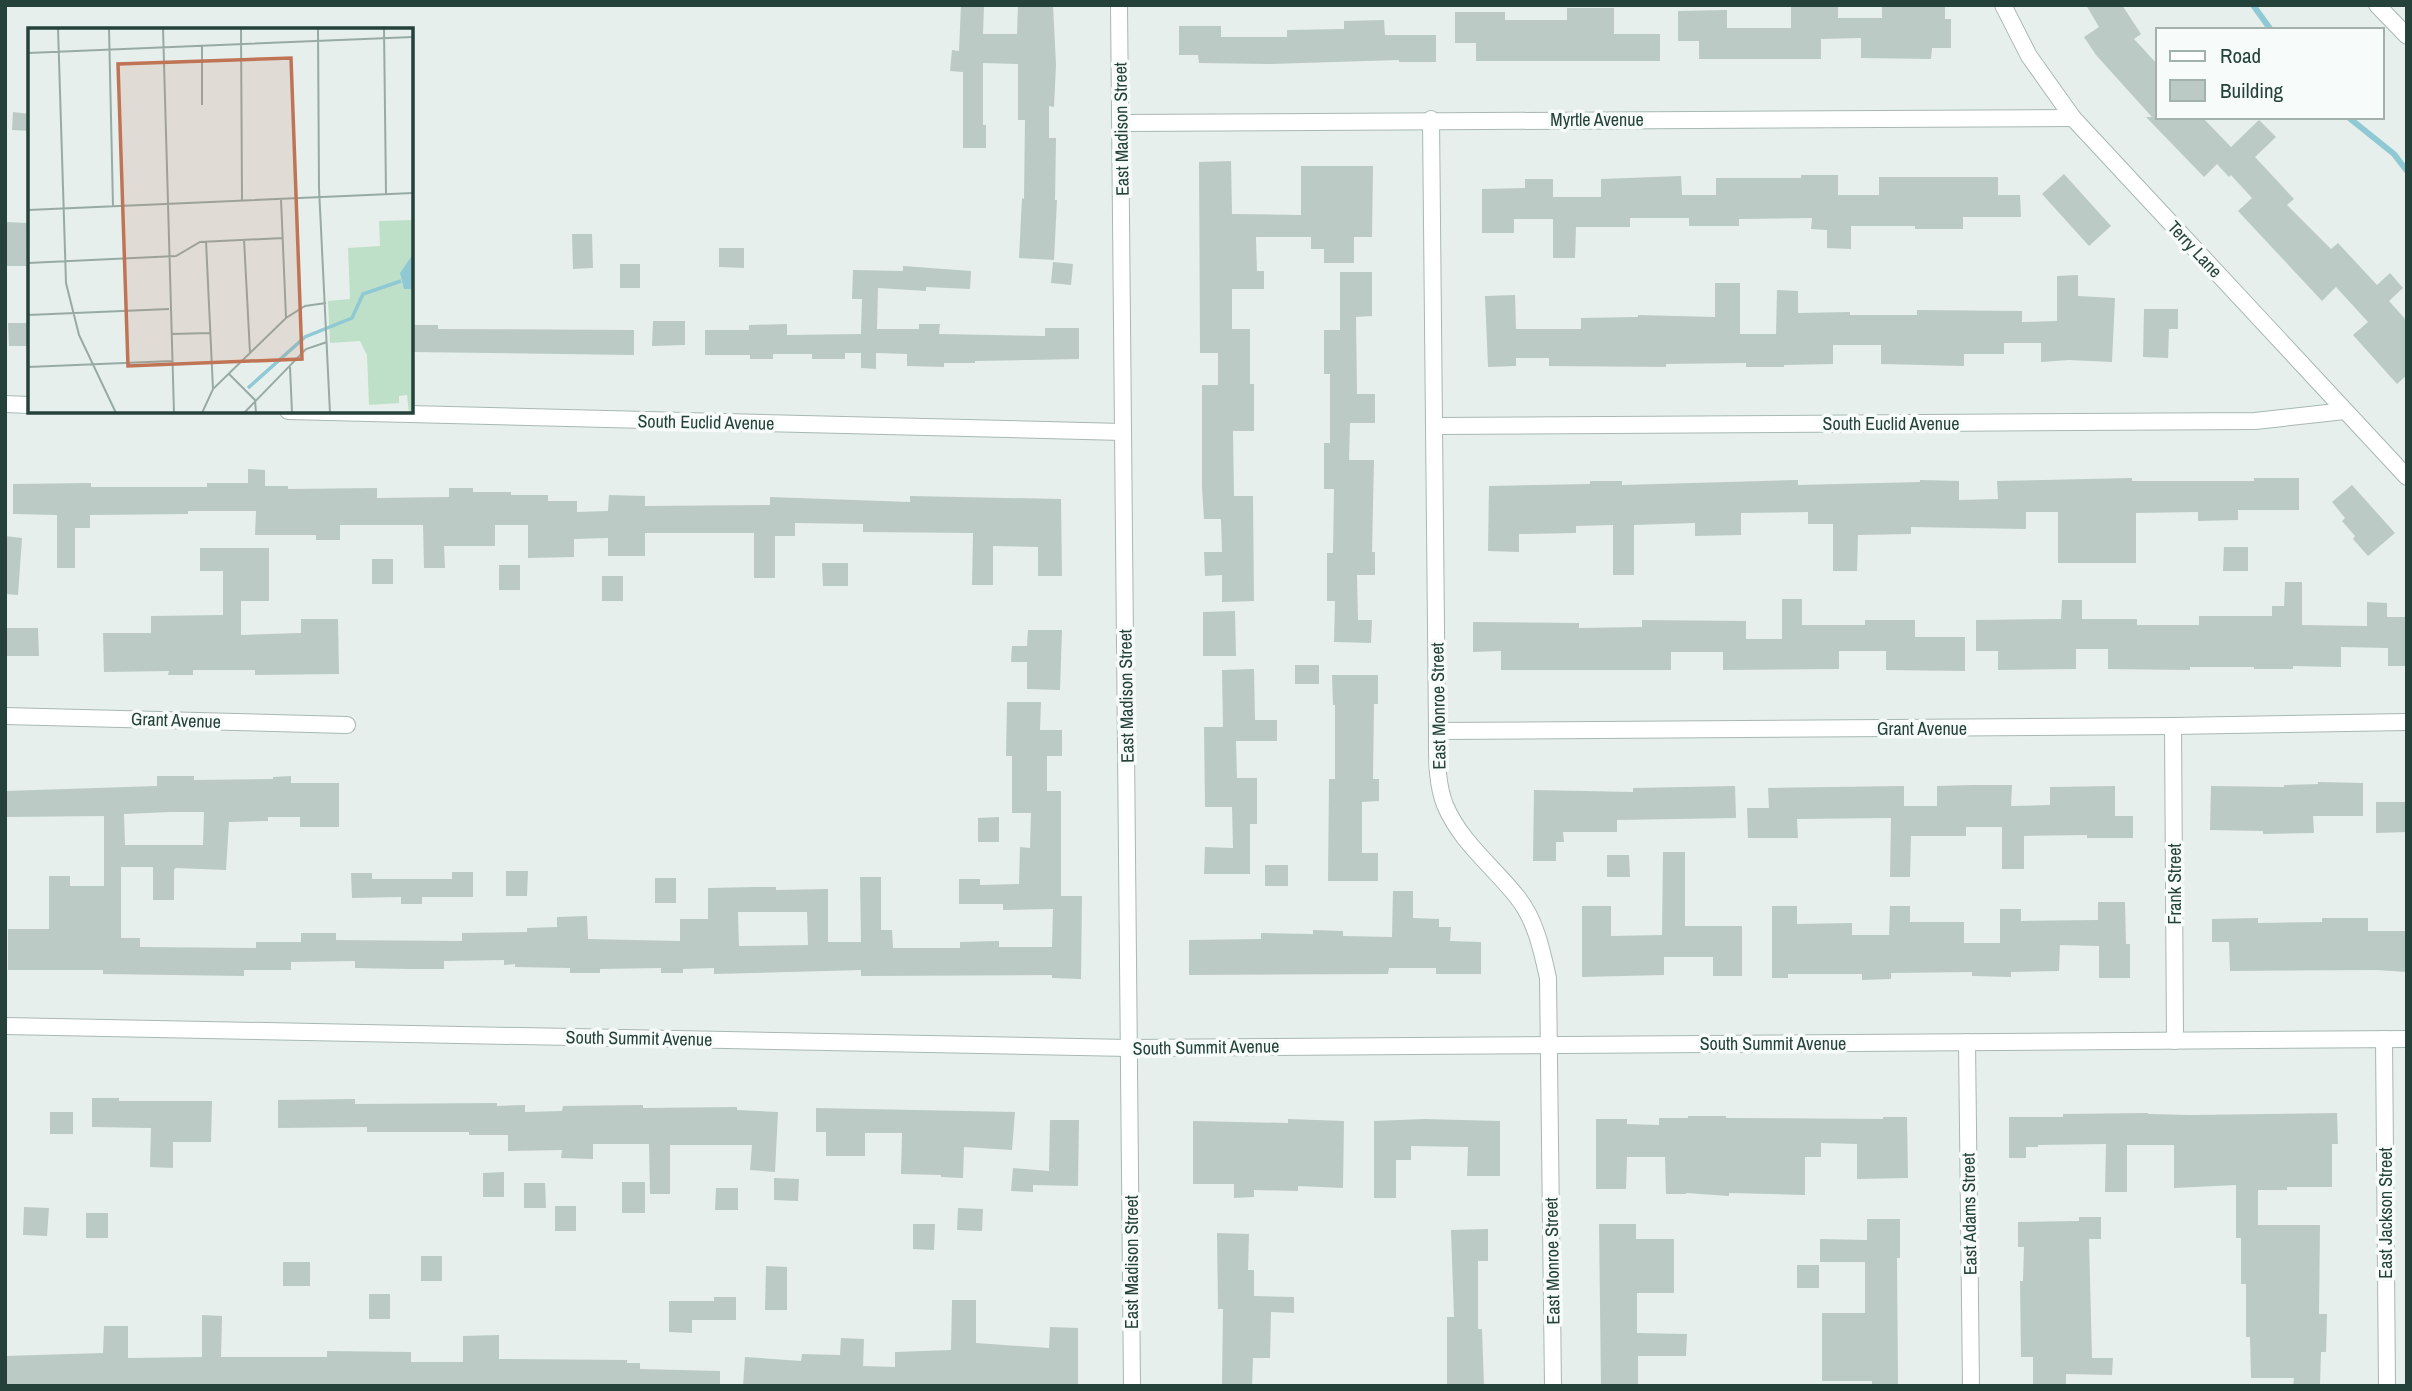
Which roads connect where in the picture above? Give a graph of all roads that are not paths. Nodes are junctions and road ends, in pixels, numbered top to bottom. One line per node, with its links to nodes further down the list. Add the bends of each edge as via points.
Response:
1 (1119, 5): 7 (street, East Madison Street)
2 (2003, 5): 5 (street, Terry Lane, via 2029,56)
3 (2376, 5): 4 (street)
4 (2407, 36)
5 (2073, 118): 6 (street, Myrtle Avenue); 10 (street, Terry Lane)
6 (1431, 120): 7 (street, Myrtle Avenue); 12 (street, East Monroe Street)
7 (1121, 123): 13 (street, East Madison Street)
8 (5, 404): 9 (street)
9 (28, 405)
10 (2345, 411): 12 (street, South Euclid Avenue, via 2255,421); 14 (street, Terry Lane)
11 (368, 413): 13 (street, South Euclid Avenue)
12 (1435, 426): 19 (street, East Monroe Street)
13 (1123, 432): 26 (street, East Madison Street)
14 (2407, 477)
15 (5, 716): 17 (street, Grant Avenue)
16 (2407, 722): 18 (street, Grant Avenue)
17 (347, 725)
18 (2173, 726): 19 (street, Grant Avenue); 23 (street, Frank Street)
19 (1437, 731): 25 (street, East Monroe Street, via 1444,803 1469,844 1519,899 1541,946 1548,978)
20 (5, 1026): 26 (street, South Summit Avenue)
21 (2407, 1039): 22 (street, South Summit Avenue)
22 (2384, 1040): 23 (street, South Summit Avenue); 30 (street, East Jackson Street)
23 (2175, 1041): 24 (street, South Summit Avenue)
24 (1967, 1042): 25 (street, South Summit Avenue); 29 (street, East Adams Street)
25 (1549, 1044): 26 (street, South Summit Avenue); 28 (street, East Monroe Street)
26 (1129, 1048): 27 (street, East Madison Street)
27 (1132, 1386)
28 (1553, 1386)
29 (1971, 1386)
30 (2387, 1386)

